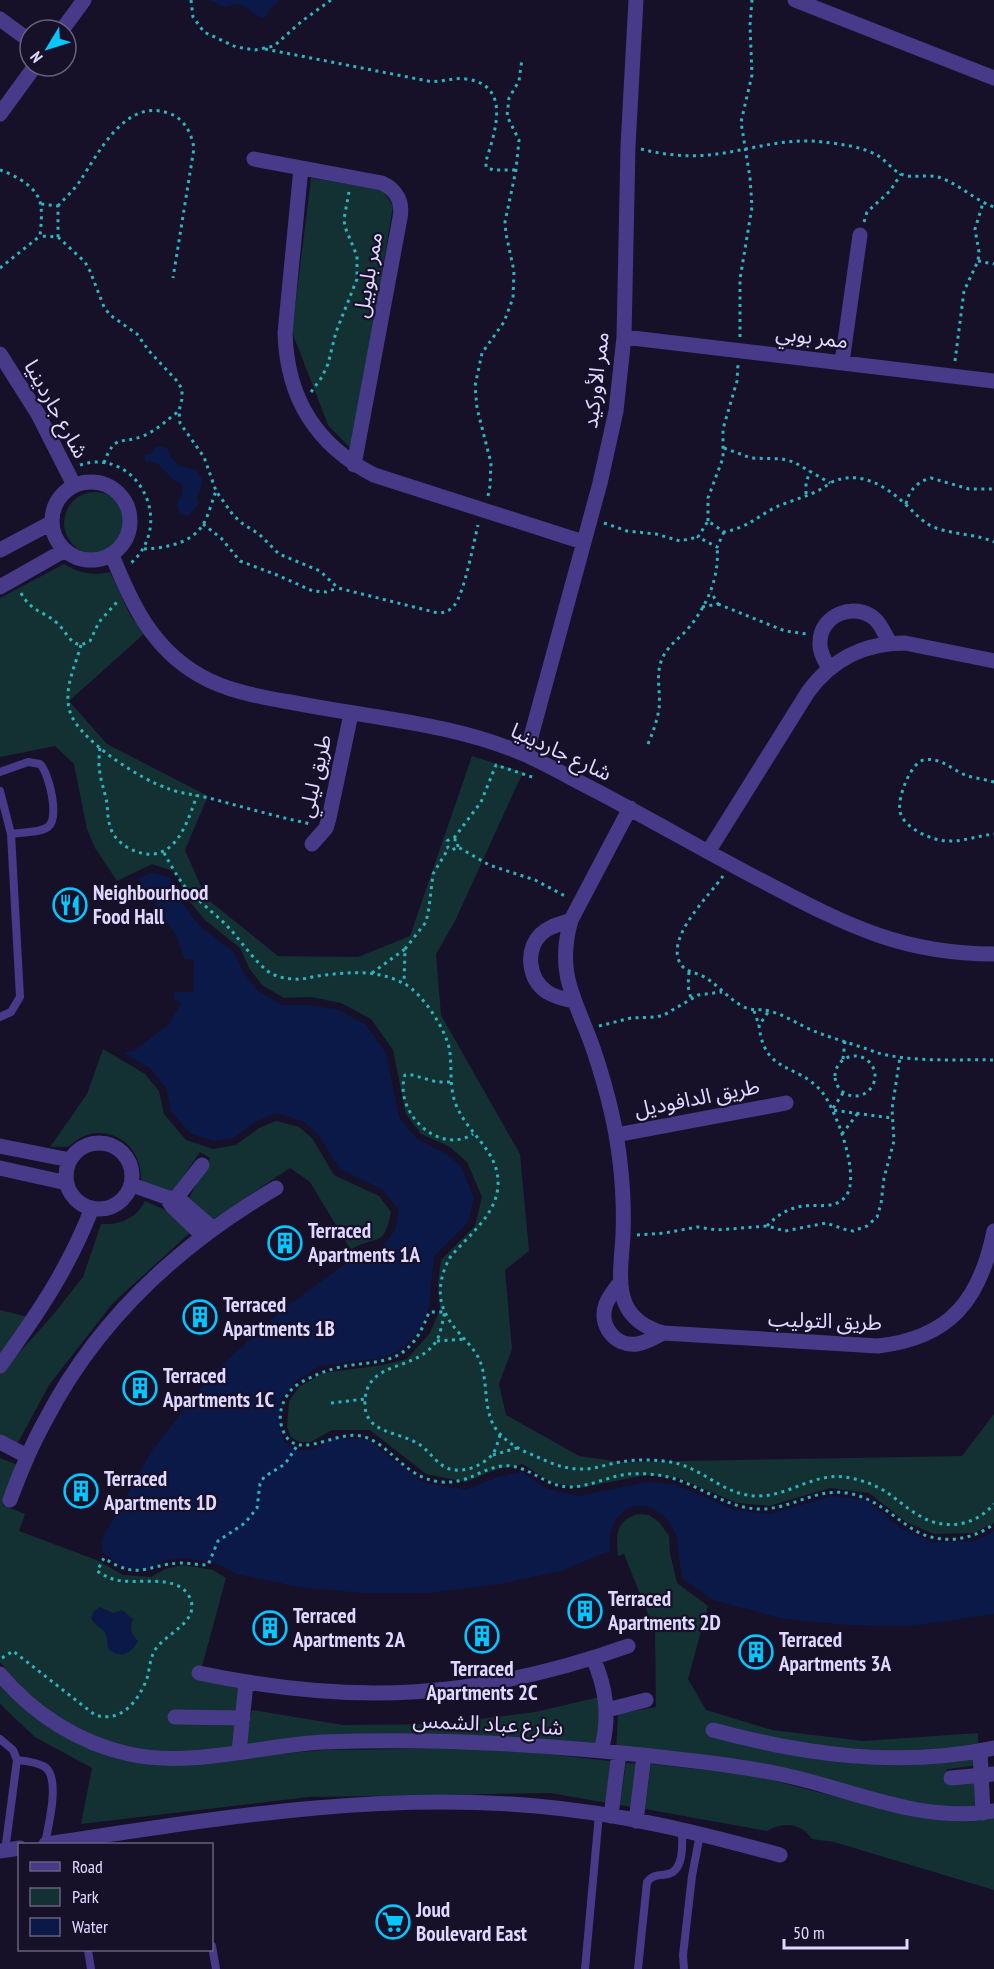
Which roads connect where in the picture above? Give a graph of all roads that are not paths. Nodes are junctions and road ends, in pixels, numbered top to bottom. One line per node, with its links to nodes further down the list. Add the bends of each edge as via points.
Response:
1 (84, 0): 4 (street)
2 (636, 0): 13 (street, ممر الأوركيد)
3 (795, 0): 8 (street)
4 (71, 18)
5 (0, 19): 6 (street)
6 (18, 32)
7 (26, 78): 9 (street)
8 (994, 78)
9 (0, 114)
10 (254, 159): 11 (street, ممر بلوبيل)
11 (301, 168): 17 (street, via 285,333 288,370 301,405 323,438); 17 (street, ممر بلوبيل, via 388,186 398,197 401,211)
12 (860, 235): 15 (street)
13 (624, 337): 15 (street, ممر بوبي); 20 (street, ممر الأوركيد, via 611,438)
14 (0, 354): 18 (street, شارع جاردينيا, via 38,414)
15 (842, 362): 16 (street, ممر بوبي)
16 (994, 381)
17 (354, 465): 20 (street, via 374,476)
18 (74, 485): 19 (street, شارع جاردينيا, via 57,500); 23 (street, شارع جاردينيا, via 100,482 112,488 129,508 129,535)
19 (51, 523): 21 (street); 22 (street)
20 (583, 542): 29 (street, ممر الأوركيد)
21 (0, 550)
22 (65, 550): 23 (street, via 87,561); 24 (street)
23 (112, 555): 28 (street, شارع جاردينيا, via 135,608 155,638 196,674 247,694)
24 (0, 587)
25 (890, 643): 26 (street, via 920,645); 27 (street, via 857,651); 27 (street, via 874,618 857,611 838,613 821,634 820,651)
26 (994, 661)
27 (829, 669): 35 (street, via 808,692)
28 (351, 714): 29 (street, شارع جاردينيا, via 428,726); 34 (street, طريق ليلي, via 326,828)
29 (526, 755): 32 (street, شارع جاردينيا)
30 (0, 772): 33 (lane, via 28,762 40,764 46,770 54,813 52,823 44,829)
31 (0, 791): 33 (lane)
32 (630, 808): 35 (street, شارع جاردينيا); 36 (street, طريق التوليب)
33 (11, 834): 39 (lane, via 20,997 11,1012)
34 (312, 844)
35 (708, 852): 37 (street, شارع جاردينيا, via 831,917 885,938 942,951)
36 (571, 920): 38 (street, طريق التوليب, via 565,961); 38 (street, via 541,934 530,957 536,981 544,990)
37 (994, 954)
38 (573, 1001): 41 (street, طريق التوليب, via 603,1080)
39 (0, 1017)
40 (786, 1103): 41 (street, طريق الدافوديل)
41 (616, 1135): 53 (street, طريق التوليب, via 623,1189)
42 (0, 1146): 43 (street)
43 (70, 1160): 46 (street); 47 (street, via 86,1145 106,1143 117,1147 130,1163)
44 (202, 1165): 49 (street)
45 (0, 1168): 46 (street)
46 (67, 1183): 50 (street, via 73,1197)
47 (132, 1185): 49 (street); 50 (street, via 121,1202)
48 (276, 1188): 52 (street)
49 (171, 1198): 52 (street)
50 (92, 1209): 55 (street, via 60,1277)
51 (994, 1231): 54 (street, طريق التوليب, via 982,1273 959,1311 932,1331 900,1344 878,1346)
52 (207, 1232): 57 (street, via 171,1261 114,1319 66,1384)
53 (621, 1281): 54 (street, طريق التوليب, via 632,1315 646,1327); 54 (street, طريق التوليب, via 605,1306 610,1334 627,1344 637,1344)
54 (663, 1333)
55 (0, 1366)
56 (0, 1442): 57 (street)
57 (27, 1456): 58 (street)
58 (10, 1500)
59 (628, 1646): 60 (street)
60 (593, 1658): 63 (street, via 496,1683 396,1694 346,1694); 65 (street)
61 (199, 1672): 63 (street)
62 (0, 1674): 72 (street, شارع عباد الشمس, via 52,1721 110,1749 161,1758)
63 (246, 1683): 67 (street)
64 (646, 1700): 65 (street)
65 (607, 1710): 71 (street)
66 (175, 1717): 67 (street)
67 (243, 1718): 72 (street)
68 (713, 1730): 70 (street, via 765,1744 851,1756 926,1757)
69 (0, 1739): 75 (lane, via 13,1750)
70 (987, 1750): 76 (street)
71 (601, 1751): 72 (street, شارع عباد الشمس, via 377,1740); 73 (street, شارع عباد الشمس)
72 (239, 1752)
73 (619, 1753): 74 (street, شارع عباد الشمس); 79 (street)
74 (644, 1756): 78 (street, شارع عباد الشمس, via 758,1770 926,1811); 80 (street)
75 (17, 1760): 83 (lane, via 41,1765 53,1781); 85 (lane)
76 (988, 1775): 77 (street); 78 (street)
77 (951, 1778)
78 (989, 1812)
79 (605, 1815): 80 (street); 84 (street, via 481,1803 369,1803 258,1813); 93 (lane)
80 (636, 1821): 81 (street)
81 (682, 1830): 82 (street); 87 (lane, via 681,1855)
82 (700, 1833): 86 (street); 88 (lane)
83 (45, 1843)
84 (69, 1843)
85 (8, 1850)
86 (780, 1855)
87 (673, 1872): 88 (lane); 94 (lane, via 653,1876 647,1882)
88 (692, 1876): 95 (lane, via 682,1955)
89 (88, 1951): 91 (lane)
90 (213, 1951): 92 (lane)
91 (91, 1969)
92 (216, 1969)
93 (585, 1969)
94 (638, 1969)
95 (684, 1969)

